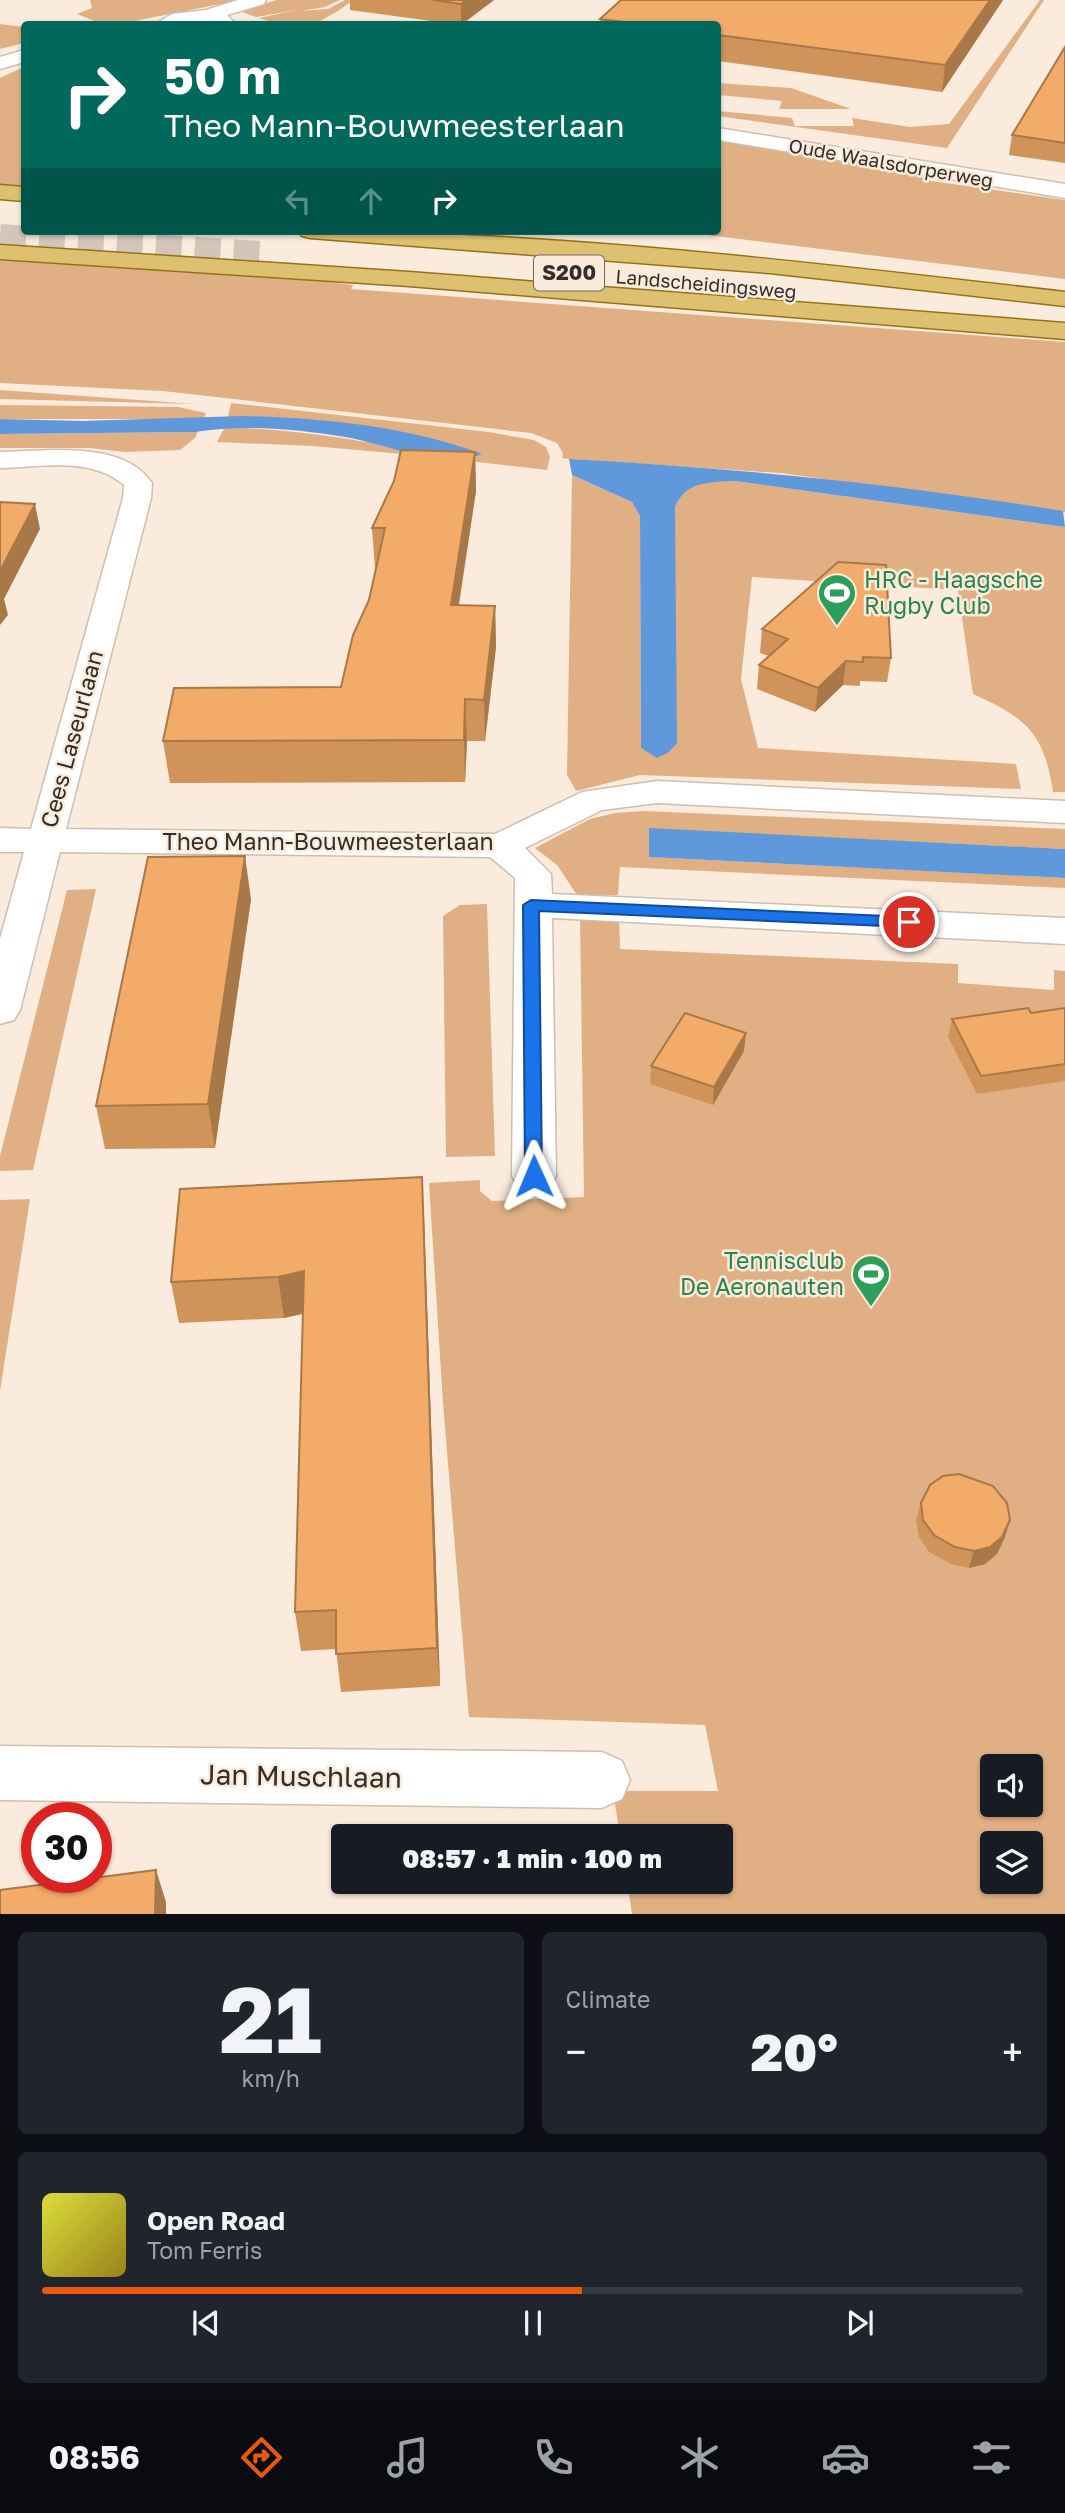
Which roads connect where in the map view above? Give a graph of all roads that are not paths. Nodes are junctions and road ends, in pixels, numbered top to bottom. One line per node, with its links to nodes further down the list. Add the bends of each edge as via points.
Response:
1 (257, 0): 2 (street)
2 (206, 16): 3 (street); 4 (street)
3 (173, 21)
4 (224, 21)
5 (21, 57): 6 (street)
6 (0, 63)
7 (721, 134): 8 (street, Oude Waalsdorperweg)
8 (1065, 191)
9 (0, 192): 10 (main road)
10 (21, 194)
11 (363, 235): 15 (main road, Landscheidingsweg / S200)
12 (622, 235): 16 (main road)
13 (0, 252): 20 (main road)
14 (261, 254): 17 (main road, Landscheidingsweg / S200)
15 (912, 281): 17 (main road, S200); 18 (main road, Landscheidingsweg / S200)
16 (1065, 282)
17 (778, 290): 19 (main road, Landscheidingsweg / S200)
18 (1065, 299)
19 (1065, 321)
20 (1065, 331)
21 (0, 460): 24 (street, Cees Laseurlaan, via 99,461 128,471 138,483)
22 (1065, 812): 25 (street, Theo Mann-Bouwmeesterlaan, via 657,792 594,800)
23 (0, 840): 24 (street, Theo Mann-Bouwmeesterlaan)
24 (44, 840): 25 (street, Theo Mann-Bouwmeesterlaan); 28 (street, Cees Laseurlaan)
25 (500, 846): 26 (street, via 533,874)
26 (531, 905): 27 (street); 29 (street)
27 (1065, 930)
28 (0, 1010)
29 (534, 1176)
30 (0, 1773): 31 (street, Jan Muschlaan)
31 (602, 1780)

